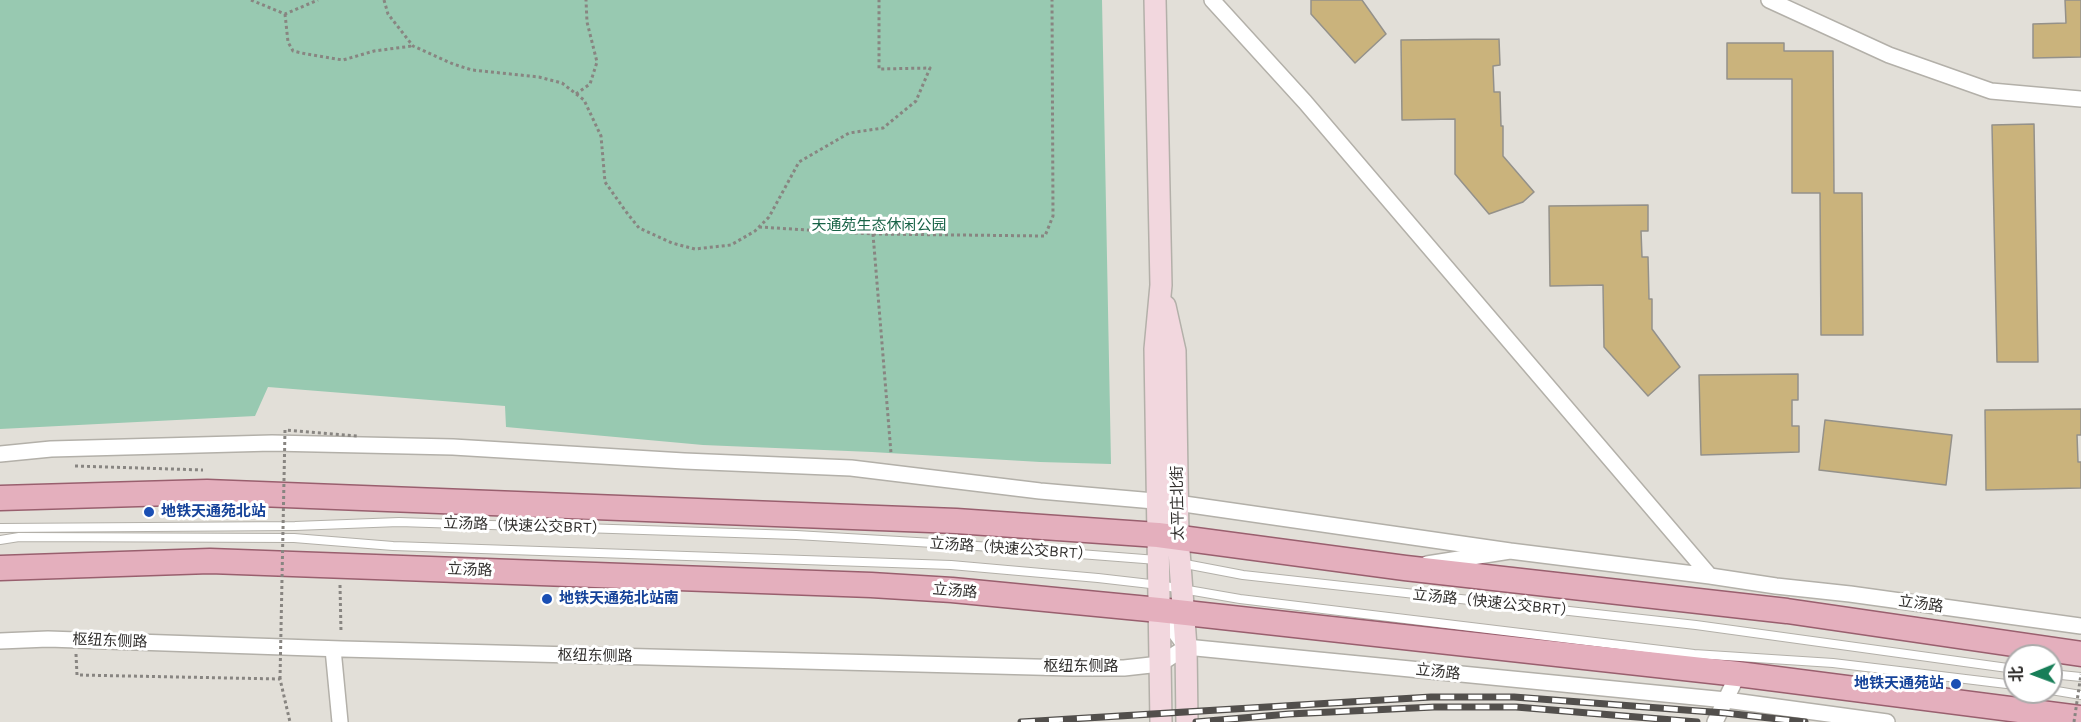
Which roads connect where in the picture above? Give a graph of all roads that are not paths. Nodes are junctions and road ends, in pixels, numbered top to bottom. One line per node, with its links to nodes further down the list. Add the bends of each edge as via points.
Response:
1 (1155, 0): 7 (street, 太平庄北街, via 1161,285 1155,350)
2 (1212, 0): 15 (street, via 1313,111)
3 (1769, 0): 4 (street, via 1889,55 1991,91)
4 (2081, 99)
5 (0, 454): 7 (street, via 272,443 453,447 852,468)
6 (0, 498): 9 (main road, 立汤路, via 207,492 956,521)
7 (1168, 502): 9 (street, 太平庄北街); 11 (street)
8 (0, 528): 12 (lane, 立汤路（快速公交BRT）, via 410,522 796,535)
9 (1168, 536): 12 (street, 太平庄北街); 14 (main road, 立汤路)
10 (0, 540): 16 (lane, 立汤路（快速公交BRT）, via 294,538 393,546 951,566)
11 (1510, 550): 14 (street, 立汤路); 15 (street, 立汤路)
12 (1169, 562): 16 (street, 太平庄北街); 17 (street, 太平庄北街); 25 (lane, 立汤路（快速公交BRT）, via 1243,575 1696,625)
13 (0, 568): 18 (main road, 立汤路, via 210,561 340,565 871,585)
14 (1405, 568): 23 (main road, 立汤路, via 1787,611)
15 (1710, 576): 19 (street, 立汤路)
16 (1159, 585): 17 (lane, 立汤路（快速公交BRT）); 18 (street, 太平庄北街)
17 (1182, 601): 18 (main road, 立汤路); 21 (street, 太平庄北街); 26 (main road, 立汤路); 29 (lane, 立汤路（快速公交BRT）, via 1240,599 1694,654 1833,663)
18 (1159, 610): 21 (street); 24 (street, 太平庄北街)
19 (2081, 626)
20 (0, 641): 22 (street, 枢纽东侧路, via 48,639)
21 (1186, 647): 24 (street, 枢纽东侧路); 32 (street, 立汤路); 36 (street, 太平庄北街)
22 (338, 649): 24 (street, 枢纽东侧路, via 1072,668); 34 (street)
23 (2081, 654)
24 (1160, 664): 35 (street, 太平庄北街)
25 (2003, 667)
26 (1738, 674): 32 (street); 33 (main road, 立汤路)
27 (2063, 675): 28 (lane)
28 (2081, 676)
29 (2003, 684)
30 (2063, 692): 31 (lane)
31 (2081, 695)
32 (1726, 700): 37 (street); 38 (street, 立汤路)
33 (2081, 718)
34 (340, 722)
35 (1161, 722)
36 (1186, 722)
37 (1715, 722)
38 (1887, 722)

